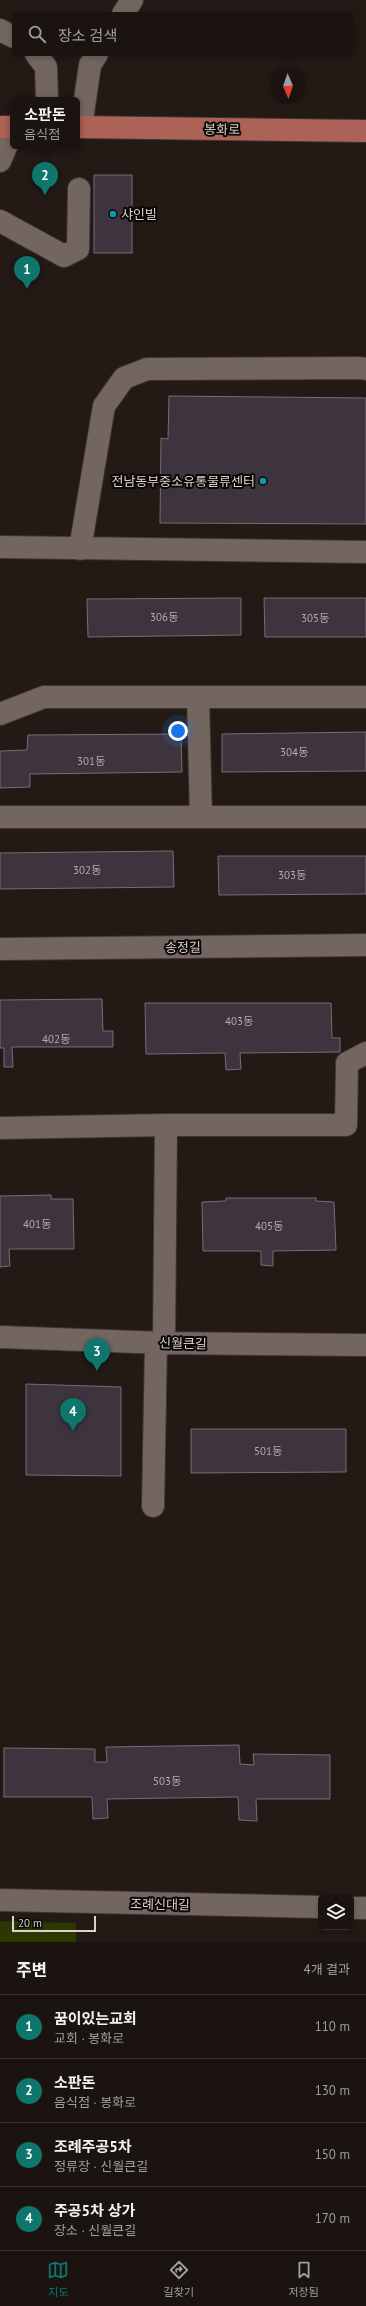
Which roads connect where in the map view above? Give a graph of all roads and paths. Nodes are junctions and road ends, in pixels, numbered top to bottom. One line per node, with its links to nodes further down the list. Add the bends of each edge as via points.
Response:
1 (132, 0): 2 (street)
2 (124, 12)
3 (0, 30): 4 (street)
4 (12, 36)
5 (38, 56): 7 (street, via 46,67)
6 (96, 56): 8 (street, via 90,65)
7 (47, 97)
8 (80, 121)
9 (80, 127): 10 (main road, 봉화로)
10 (366, 131)
11 (10, 137): 12 (street)
12 (0, 161)
13 (80, 189): 14 (street, via 78,249 64,256)
14 (0, 221)
15 (366, 369): 17 (street, via 147,370 124,378 104,406)
16 (0, 547): 17 (street)
17 (80, 549): 18 (street)
18 (366, 552)
19 (366, 696): 20 (street)
20 (198, 697): 21 (street, via 44,697); 23 (street)
21 (0, 714)
22 (366, 816): 23 (street)
23 (200, 817): 24 (street)
24 (0, 818)
25 (366, 944): 26 (street, 송정길)
26 (0, 949)
27 (366, 1053): 28 (street, via 347,1062 346,1125)
28 (166, 1125): 29 (street); 31 (street)
29 (0, 1128)
30 (0, 1337): 31 (street, 신월큰길)
31 (160, 1343): 32 (street, 신월큰길); 33 (street)
32 (366, 1345)
33 (153, 1506)
34 (0, 1900): 35 (street, 조례신대길)
35 (318, 1908)
36 (354, 1908): 37 (street)
37 (366, 1908)

